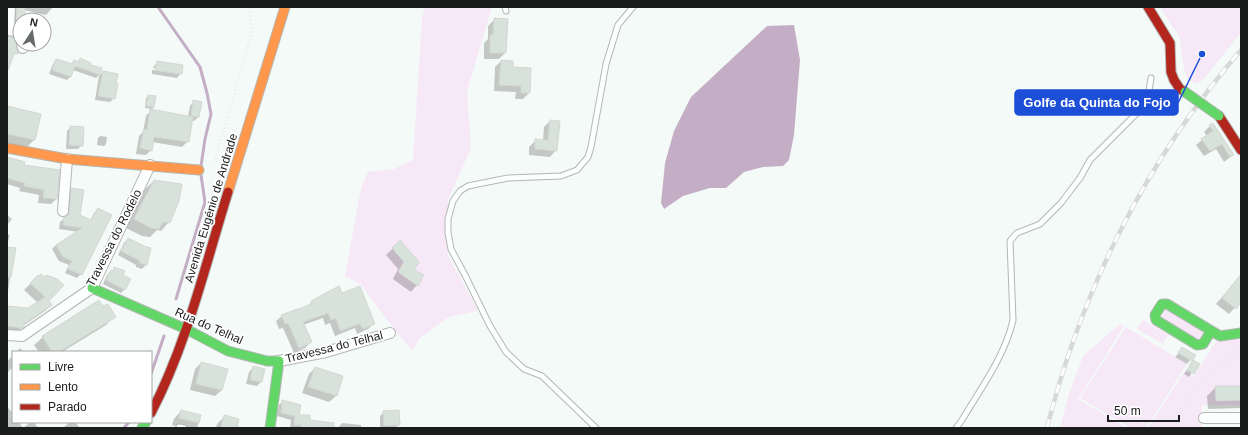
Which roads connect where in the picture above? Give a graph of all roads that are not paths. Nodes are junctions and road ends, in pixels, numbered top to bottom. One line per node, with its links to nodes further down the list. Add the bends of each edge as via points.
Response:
1 (10, 7): 5 (street)
2 (285, 7): 14 (street, Avenida Eugénio de Andrade)
3 (634, 7): 24 (lane, via 618,24 606,64 588,158 577,170 561,176 508,178 468,186 452,201 448,219 451,249 506,352 524,370 542,376)
4 (1148, 7): 8 (street, bridge, via 1170,43 1171,72 1174,80 1180,89 1219,116)
5 (8, 30)
6 (1151, 78): 25 (lane, via 1147,103 1090,160 1061,203 1040,224 1017,233 1010,241 1013,320 1010,333 1001,353)
7 (7, 148): 9 (street)
8 (1241, 150)
9 (67, 159): 10 (street); 12 (street)
10 (150, 165): 11 (street); 13 (street, Travessa do Rodelo)
11 (199, 170)
12 (63, 211)
13 (92, 288): 14 (street, Rua do Telhal); 18 (street, Travessa do Rodelo, via 22,336)
14 (186, 329): 19 (street, Rua do Telhal, via 228,351 267,361); 20 (street, Avenida Eugénio de Andrade)
15 (1211, 331): 15 (street, via 1167,304 1162,304 1155,315 1156,320 1197,345 1203,344); 17 (street, via 1220,336)
16 (390, 333): 19 (street, Travessa do Telhal, via 326,352)
17 (1241, 333)
18 (7, 334)
19 (278, 361): 23 (street)
20 (152, 410)
21 (1204, 418): 22 (street)
22 (1241, 418)
23 (270, 428)
24 (596, 428)
25 (956, 428)

